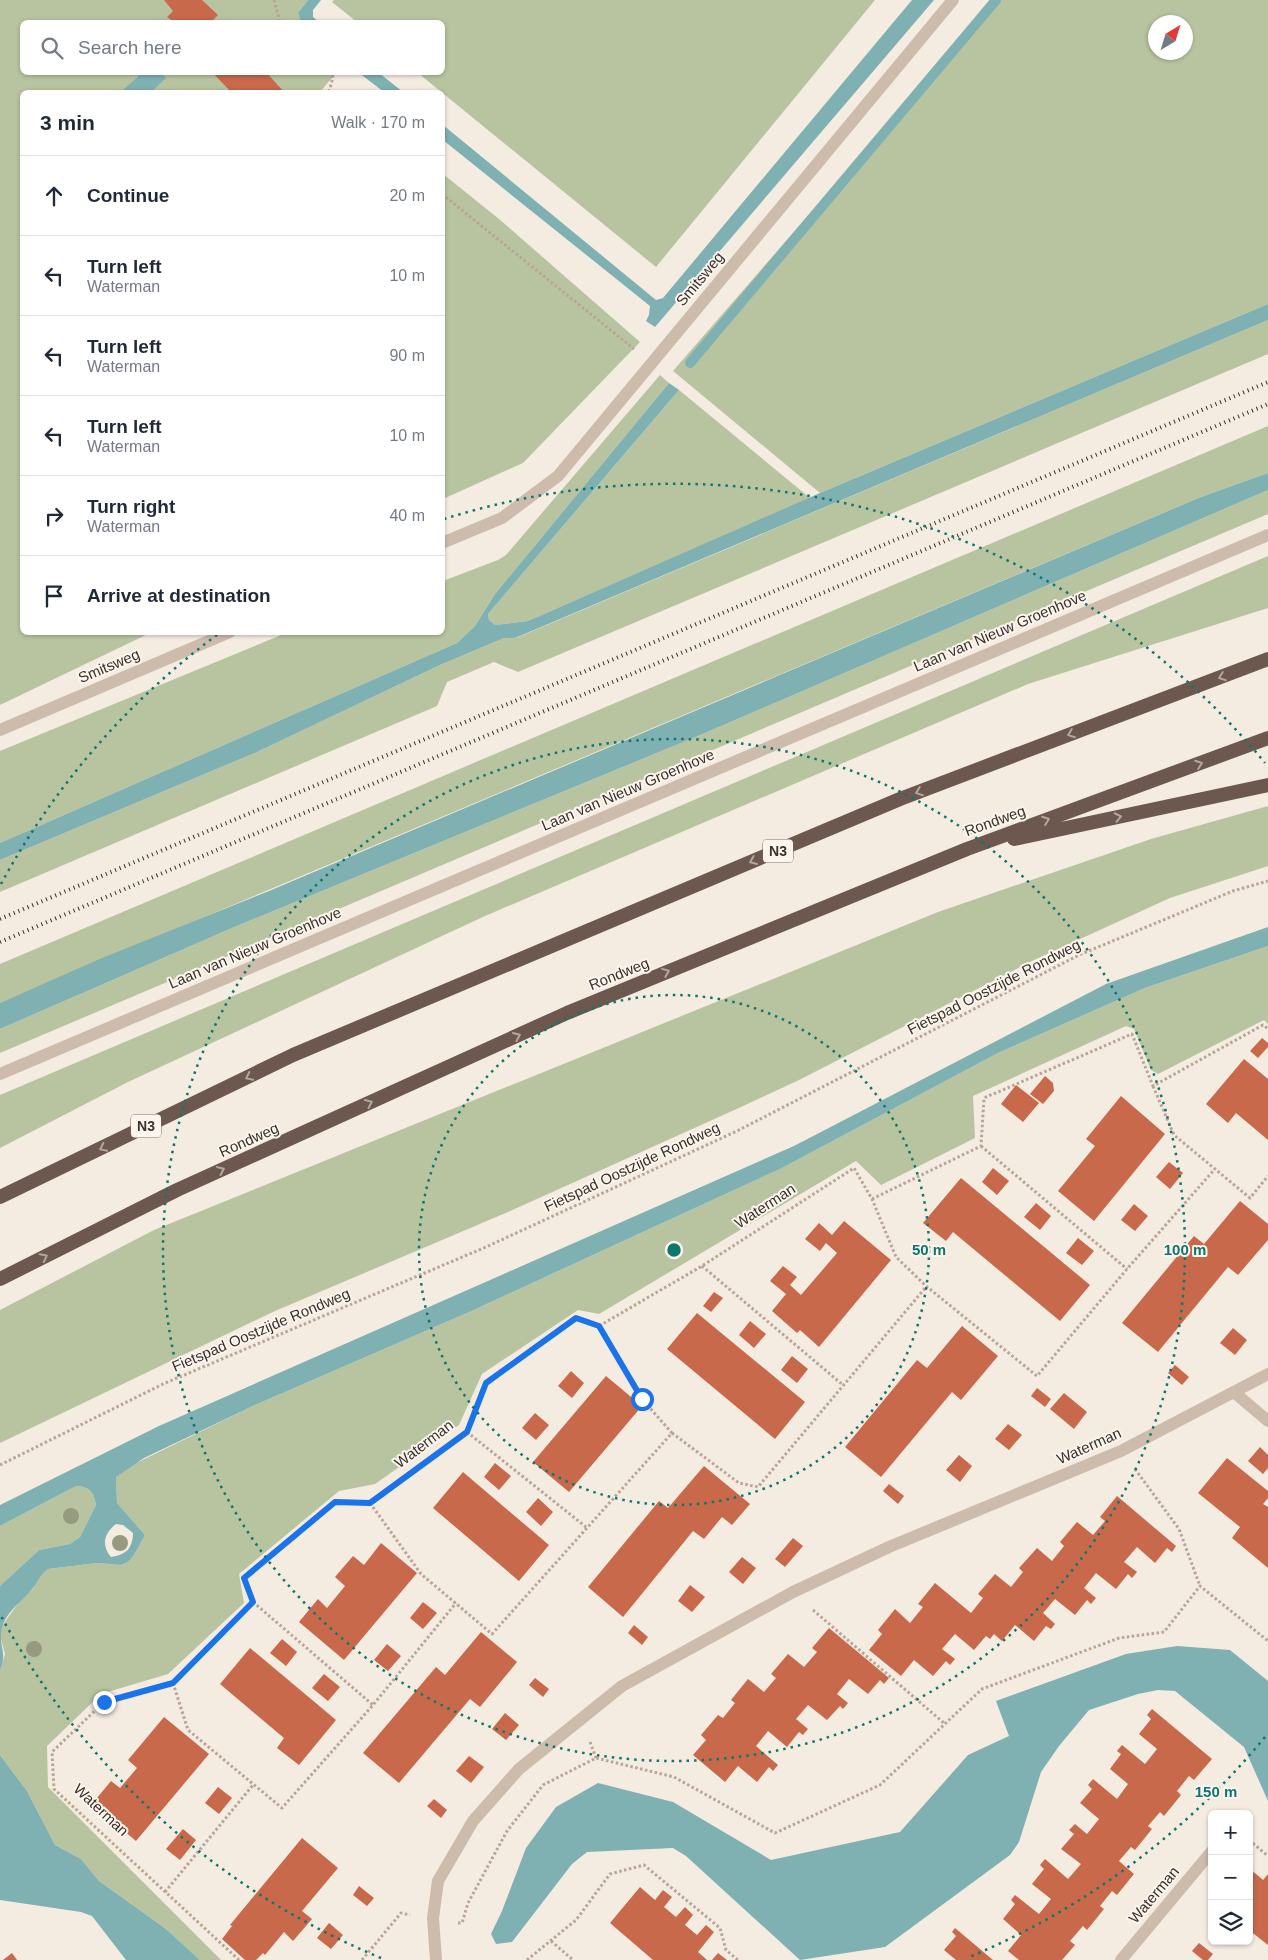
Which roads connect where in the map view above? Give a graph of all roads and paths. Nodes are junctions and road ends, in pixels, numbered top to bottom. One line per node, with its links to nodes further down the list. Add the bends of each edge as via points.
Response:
1 (274, 0): 3 (path)
2 (953, 0): 7 (street, Smitsweg)
3 (279, 20)
4 (332, 75): 5 (path, via 334,77)
5 (330, 90)
6 (445, 196): 7 (path)
7 (652, 363): 9 (street, Smitsweg, via 558,476 502,518)
8 (1268, 535): 18 (street, Laan van Nieuw Groenhove)
9 (445, 542)
10 (223, 635): 12 (street, Smitsweg)
11 (1268, 659): 23 (highway, N3, one-way to 23, via 900,799 330,1040)
12 (0, 730)
13 (1268, 738): 15 (highway, Rondweg, one-way to 13)
14 (1268, 785): 15 (highway, one-way to 14)
15 (968, 848): 27 (highway, Rondweg, one-way to 15, via 177,1190 567,1013)
16 (1268, 881): 37 (path, Fietspad Oostzijde Rondweg, via 1233,891 1079,955 737,1131 486,1246 163,1384)
17 (1268, 1029): 19 (path, via 1264,1025)
18 (0, 1074)
19 (1153, 1086): 20 (path, via 1132,1034 984,1098); 21 (path, via 1174,1135)
20 (981, 1146): 24 (path); 26 (path)
21 (1214, 1170): 22 (path, via 1250,1198); 26 (path)
22 (1268, 1176)
23 (0, 1197)
24 (872, 1199): 25 (path, Waterman, via 854,1168); 28 (path, Waterman, via 896,1257)
25 (702, 1266): 29 (path, Waterman); 31 (path)
26 (1127, 1269): 28 (path, Waterman, via 1037,1376)
27 (0, 1280)
28 (926, 1286): 31 (path)
29 (599, 1326): 34 (path, Waterman, via 576,1318 486,1383); 35 (path, via 642,1399)
30 (1268, 1374): 32 (street, Waterman)
31 (843, 1386): 35 (path, via 758,1487 739,1483)
32 (1235, 1393): 33 (street); 36 (street, Waterman)
33 (1268, 1421)
34 (467, 1432): 38 (path, Waterman); 39 (path)
35 (672, 1433): 39 (path)
36 (1122, 1450): 40 (path, via 1179,1529); 41 (street, Waterman, via 889,1547)
37 (0, 1465)
38 (370, 1503): 42 (path, via 335,1502 244,1578); 43 (path, via 421,1574)
39 (586, 1527): 43 (path, via 492,1634)
40 (1200, 1586): 44 (path); 47 (path, via 1164,1632 1119,1638 982,1689)
41 (793, 1592): 47 (path); 53 (street, Waterman, via 622,1686 519,1769 473,1821 443,1872 438,1881)
42 (253, 1602): 45 (path, Waterman); 46 (path)
43 (456, 1603): 46 (path)
44 (1268, 1641)
45 (173, 1683): 48 (path, via 188,1730); 52 (path, Waterman, via 104,1702 52,1752 54,1789)
46 (373, 1705): 48 (path, via 282,1808)
47 (945, 1724): 53 (path, via 880,1784 775,1833 674,1777 596,1758 543,1785 507,1831 468,1903 462,1923)
48 (253, 1785): 52 (path)
49 (1253, 1843): 51 (path)
50 (1209, 1855): 61 (street, Waterman)
51 (1268, 1856)
52 (165, 1892): 55 (path, Waterman)
53 (433, 1918): 56 (path, via 401,1913); 57 (street, Waterman)
54 (550, 1940): 58 (path); 59 (path); 60 (path, via 576,1920 610,1874 644,1865 720,1928 726,1950)
55 (239, 1960)
56 (362, 1960)
57 (436, 1960)
58 (527, 1960)
59 (573, 1960)
60 (738, 1960)
61 (1121, 1960)

